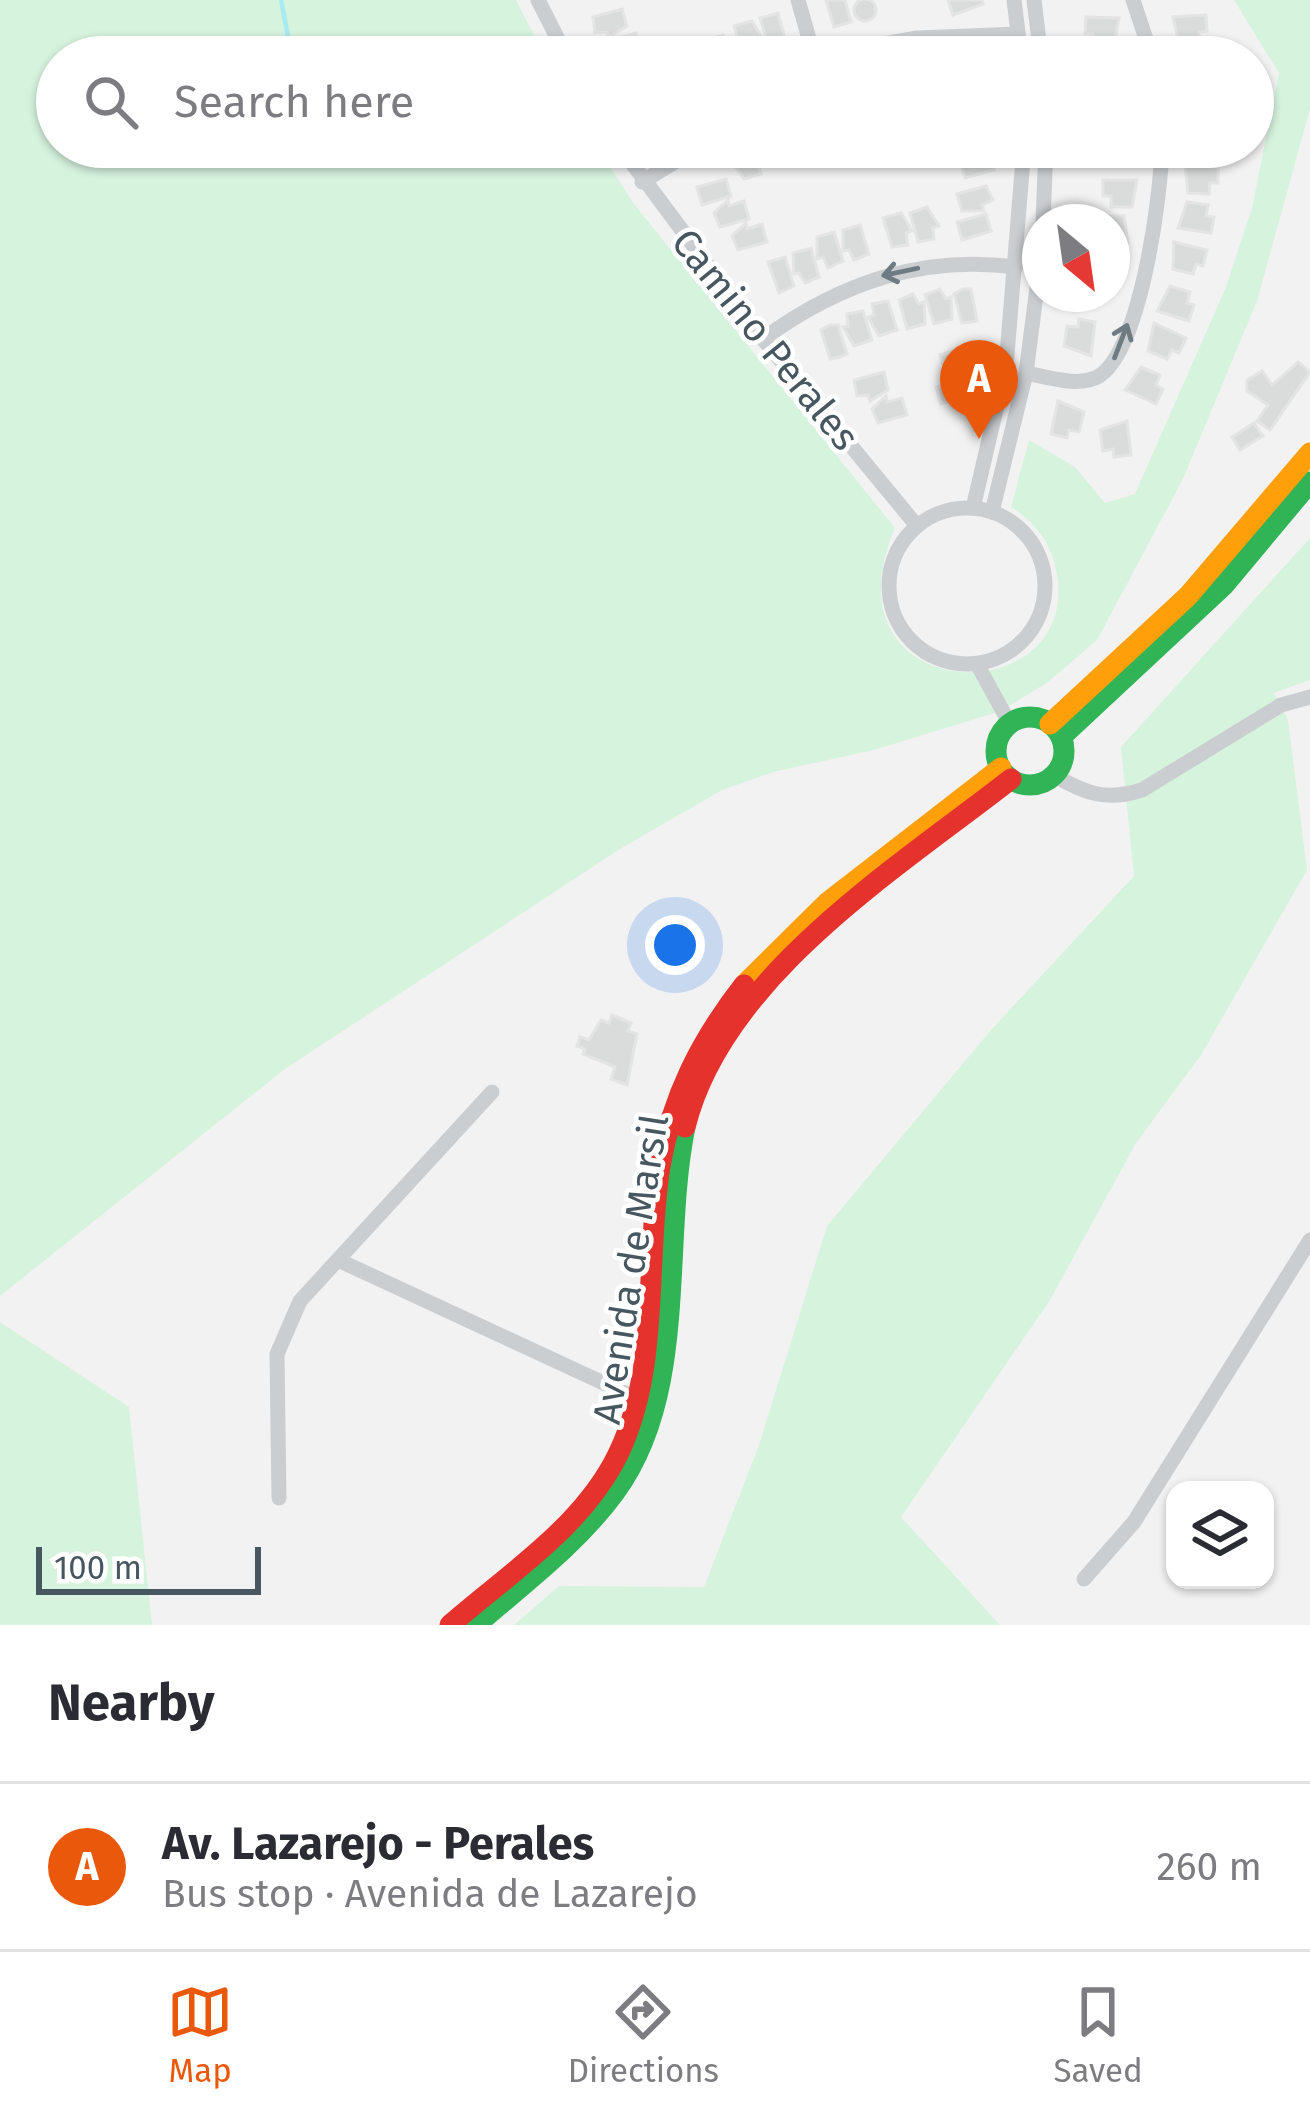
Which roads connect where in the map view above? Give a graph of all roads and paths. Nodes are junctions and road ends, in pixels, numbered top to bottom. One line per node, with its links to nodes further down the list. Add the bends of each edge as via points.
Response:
1 (538, 0): 7 (street)
2 (798, 0): 8 (street)
3 (1014, 0): 6 (street)
4 (1034, 0): 10 (street)
5 (1133, 0): 11 (street)
6 (1018, 34): 9 (street)
7 (556, 36)
8 (807, 36)
9 (967, 36)
10 (1038, 36)
11 (1145, 36)
12 (635, 168): 17 (street, Camino Perales)
13 (665, 168): 17 (street)
14 (1023, 168): 19 (street)
15 (1045, 168): 18 (street)
16 (1162, 168): 22 (street, one-way to 16, via 1082,382 1116,358 1148,264)
17 (642, 182): 21 (street, Camino Perales)
18 (1044, 204)
19 (1016, 267): 21 (street, one-way to 21, via 940,264 885,274 831,294); 25 (street, via 1006,367)
20 (1034, 312): 22 (street)
21 (763, 339): 27 (street, Camino Perales)
22 (1026, 374): 26 (street)
23 (1310, 453): 31 (street, via 1254,531)
24 (1310, 482): 31 (street, via 1268,542 1151,659)
25 (973, 508): 26 (street); 27 (street)
26 (992, 512): 28 (street, via 1013,522 1041,558 1044,604 1026,638)
27 (917, 526): 28 (street, via 892,563 892,607 933,657)
28 (976, 664): 30 (street)
29 (1310, 697): 33 (street, via 1121,797 1090,795)
30 (1010, 724): 31 (street, via 1032,717); 32 (street, via 997,743)
31 (1055, 730): 33 (street, via 1063,758)
32 (1006, 773): 33 (street, via 1033,785); 37 (street, Avenida de Marsil, via 796,933 747,981 691,1063 653,1184)
33 (1054, 775)
34 (492, 1092): 36 (street)
35 (1309, 1243): 39 (street, via 1134,1522)
36 (338, 1260): 37 (street); 38 (street, via 300,1301 277,1354)
37 (645, 1402): 40 (street, Avenida de Marsil, via 595,1490); 41 (street, Avenida de Marsil, via 631,1468 608,1502)
38 (279, 1498)
39 (1084, 1579)
40 (450, 1625)
41 (476, 1625)

